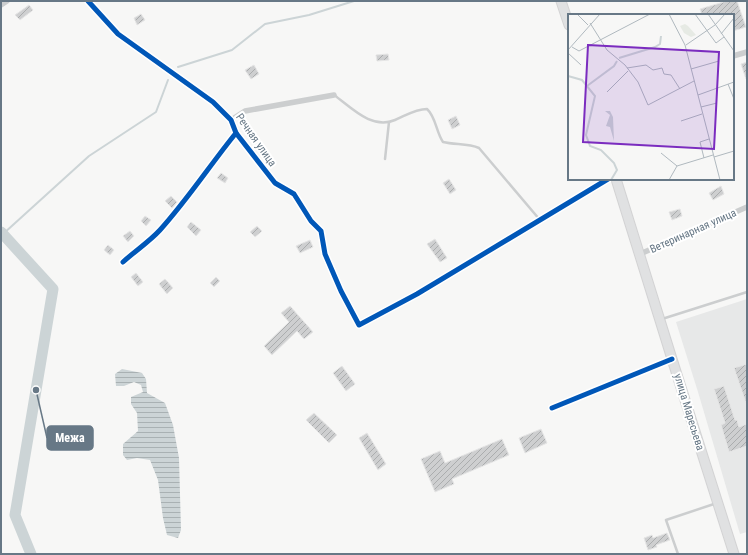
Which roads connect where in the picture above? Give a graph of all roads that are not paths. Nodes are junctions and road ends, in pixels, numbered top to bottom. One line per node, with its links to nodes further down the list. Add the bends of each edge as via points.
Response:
1 (8, 1): 4 (street)
2 (88, 1): 9 (street, Речная улица, via 118,34 213,102)
3 (561, 1): 5 (main road)
4 (1, 5)
5 (568, 22)
6 (747, 52): 7 (street)
7 (734, 56)
8 (334, 95): 9 (street, via 245,111); 10 (lane, via 364,118)
9 (231, 120): 11 (street, Речная улица)
10 (389, 122): 12 (lane); 16 (lane, via 418,110 427,110 443,142 479,148)
11 (236, 134): 16 (street, Речная улица, via 275,183 294,194 311,221 321,231 326,254 341,292 359,325 417,294); 18 (street, via 214,160 192,193 159,231)
12 (385, 159)
13 (606, 180): 16 (street)
14 (616, 180): 17 (main road, улица Маресьева)
15 (747, 207): 17 (street, Ветеринарная улица)
16 (540, 220)
17 (640, 254): 20 (main road, улица Маресьева)
18 (123, 262)
19 (747, 292): 20 (lane)
20 (660, 320): 21 (main road, улица Маресьева)
21 (672, 359): 22 (street); 23 (main road, улица Маресьева)
22 (552, 408)
23 (717, 503): 24 (lane, via 666,520); 25 (main road, улица Маресьева)
24 (678, 554)
25 (734, 554)

